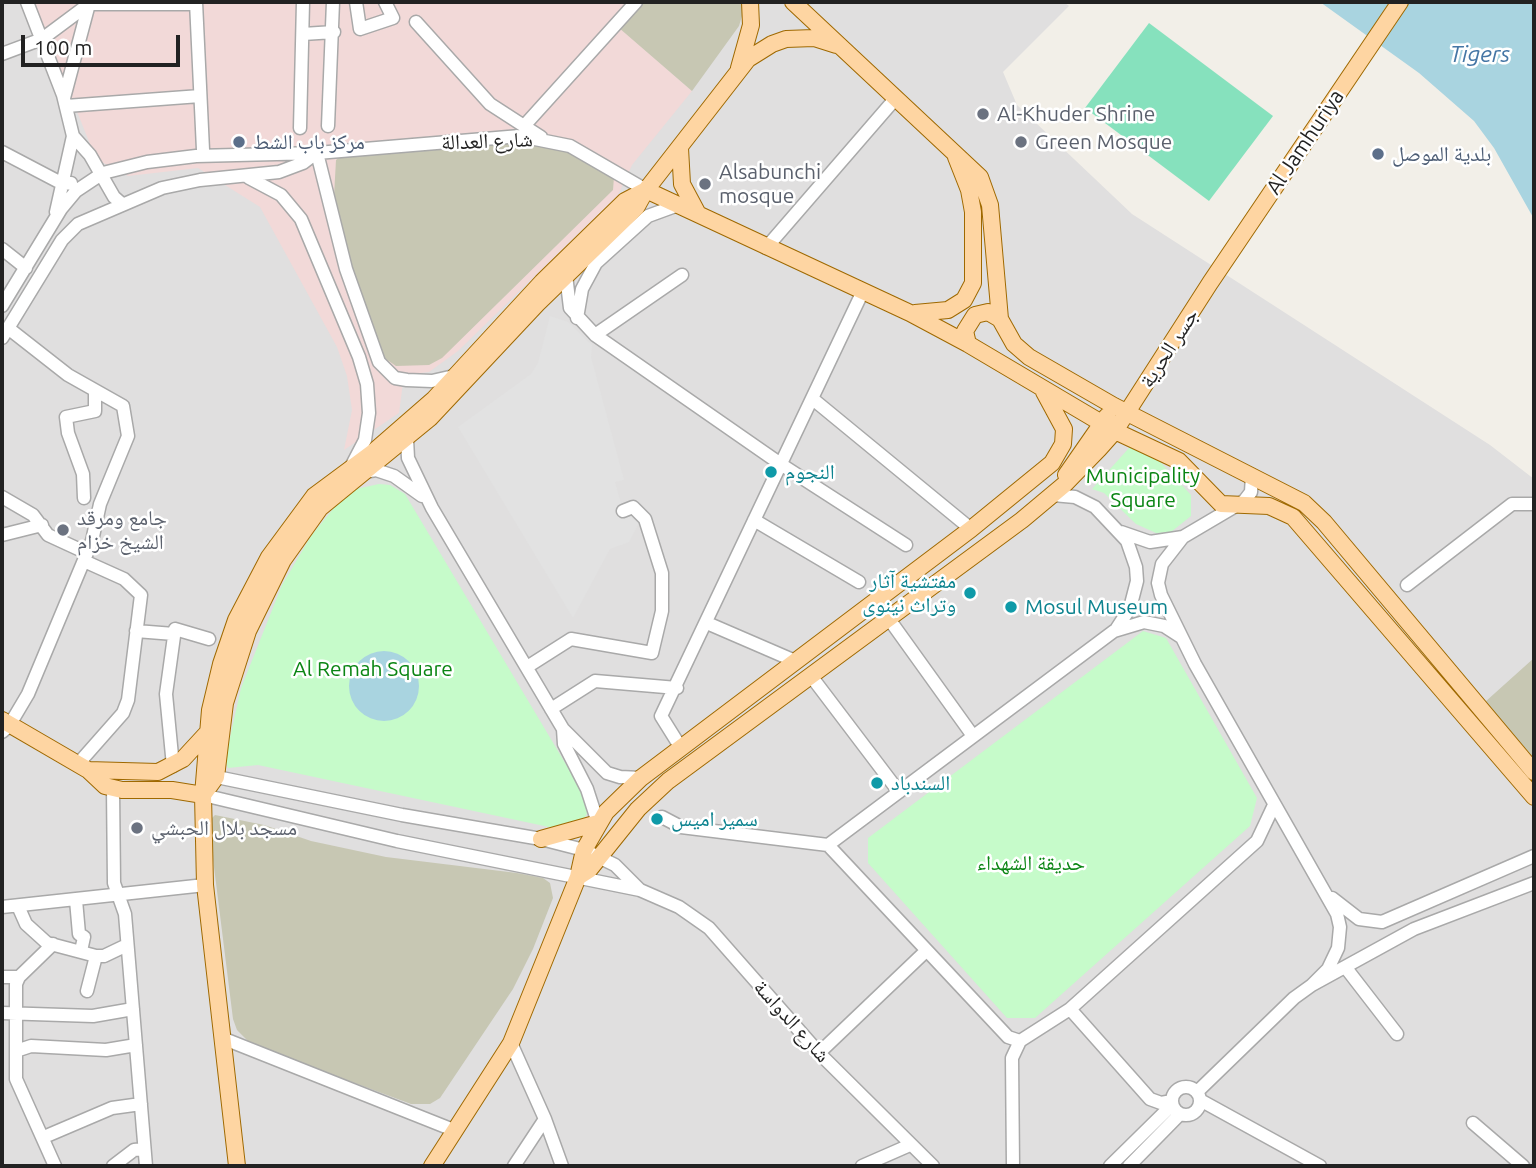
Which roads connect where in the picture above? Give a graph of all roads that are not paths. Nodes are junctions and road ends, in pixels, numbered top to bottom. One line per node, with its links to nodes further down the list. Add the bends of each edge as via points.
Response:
1 (27, 2): 15 (street)
2 (303, 2): 14 (street)
3 (333, 2): 13 (street)
4 (356, 2): 5 (street, via 360,29 393,18)
5 (385, 2)
6 (635, 2): 22 (street)
7 (750, 2): 18 (main road, via 751,25)
8 (793, 2): 16 (main road)
9 (1400, 2): 46 (main road, Al Jamhuriya)
10 (90, 3): 11 (street); 15 (street); 21 (street)
11 (196, 3): 19 (street)
12 (416, 22): 22 (street, via 477,92)
13 (334, 32): 14 (street); 23 (street)
14 (303, 34): 24 (street)
15 (42, 39): 17 (street); 21 (street)
16 (841, 47): 18 (main road, via 814,38 786,39 760,50); 20 (main road)
17 (2, 54)
18 (739, 70): 27 (main road)
19 (200, 96): 21 (street); 28 (street)
20 (895, 99): 31 (main road); 41 (street)
21 (65, 102): 25 (street)
22 (524, 126): 26 (street)
23 (328, 127)
24 (300, 128)
25 (73, 136): 32 (street); 35 (street)
26 (545, 139): 30 (street, شارع العدالة, via 507,136); 36 (street, شارع العدالة, via 581,151)
27 (680, 148): 36 (main road); 39 (main road, via 682,184)
28 (203, 150)
29 (2, 152): 35 (street)
30 (317, 153): 32 (street, شارع العدالة, via 172,158); 33 (street, via 287,170); 55 (street, via 339,245 379,362 395,378 420,382 444,380)
31 (956, 157): 49 (main road, via 972,201 973,283 964,300 948,310); 51 (main road, via 980,177 989,195)
32 (103, 173): 34 (street, شارع العدالة); 37 (street)
33 (245, 177): 37 (street, via 181,184); 63 (street, via 273,188 296,210 359,357 369,398 368,426)
34 (89, 181): 35 (street); 40 (street, شارع العدالة)
35 (63, 184): 40 (street)
36 (646, 190): 38 (main road); 44 (main road, via 636,208); 55 (main road, via 625,201)
37 (122, 204): 52 (street, via 66,234)
38 (678, 205): 39 (main road); 50 (street, via 640,221 596,263 582,289)
39 (699, 216): 41 (main road)
40 (55, 219): 43 (street)
41 (766, 248): 47 (main road)
42 (2, 249): 43 (street)
43 (26, 268): 48 (street)
44 (566, 275): 50 (street, via 568,302); 61 (main road)
45 (682, 275): 53 (street)
46 (1210, 283): 59 (main road, جسر الحرية)
47 (863, 292): 49 (main road); 58 (street)
48 (2, 306)
49 (910, 313): 54 (main road)
50 (577, 318): 53 (street)
51 (1000, 318): 54 (main road, via 988,313 975,315 965,331); 59 (main road, via 1021,351)
52 (5, 333): 57 (street)
53 (595, 335): 62 (street)
54 (968, 344): 56 (main road)
55 (462, 369): 63 (main road)
56 (1042, 389): 60 (main road); 74 (main road, via 1062,422 1061,451)
57 (96, 391): 67 (street, via 95,411 66,417 83,474); 79 (street, via 122,406 128,436 100,504)
58 (814, 400): 62 (street); 74 (street)
59 (1121, 410): 60 (main road, جسر الحرية); 64 (main road)
60 (1109, 427): 65 (main road, جسر الحرية, via 1068,470); 69 (main road, via 1178,461 1216,500)
61 (407, 439): 63 (main road); 70 (street, via 408,458)
62 (782, 465): 72 (street); 78 (street)
63 (356, 471): 70 (street, via 376,470 394,476 414,488); 96 (main road, via 305,507 257,578 221,664); 102 (main road, via 288,551 265,594 229,686)
64 (1252, 475): 69 (street, via 1251,492); 101 (main road, via 1289,493 1318,515)
65 (1059, 489): 75 (street, via 1085,501); 82 (main road)
66 (2, 497): 73 (street)
67 (84, 498)
68 (1534, 504): 81 (street, via 1512,504)
69 (1234, 507): 77 (street); 107 (main road, via 1269,506 1300,523)
70 (432, 508): 90 (street)
71 (624, 511): 90 (street, via 633,507 645,519 662,573 662,611 652,653 571,639)
72 (754, 520): 80 (street); 83 (street)
73 (42, 524): 76 (street); 79 (street, via 48,535)
74 (971, 529): 89 (main road)
75 (1118, 529): 77 (street, via 1150,542); 85 (street, via 1132,554 1137,581 1130,608)
76 (2, 535)
77 (1183, 537): 87 (street, via 1162,564 1158,583)
78 (906, 545)
79 (85, 557): 84 (street, via 141,594); 94 (street, via 28,694)
80 (859, 582)
81 (1407, 585)
82 (889, 619): 91 (main road); 97 (street)
83 (707, 623): 89 (street); 92 (street)
84 (136, 631): 86 (street); 100 (street, via 123,713)
85 (1114, 631): 87 (street, via 1144,622 1164,626); 97 (street)
86 (174, 634): 88 (street, via 175,629); 99 (street, via 166,694)
87 (1181, 637): 108 (street)
88 (209, 639)
89 (795, 661): 98 (main road)
90 (527, 667): 93 (street)
91 (811, 676): 105 (street); 113 (main road, via 662,786)
92 (677, 688): 93 (street, via 595,681); 98 (street, via 662,716)
93 (551, 709): 95 (street)
94 (4, 726): 100 (main road)
95 (563, 729): 103 (street, via 607,773); 110 (street, via 564,744)
96 (207, 733): 99 (main road); 102 (main road)
97 (973, 736): 105 (street)
98 (681, 748): 103 (main road)
99 (173, 766): 100 (main road, via 143,774)
100 (83, 767): 104 (main road)
101 (1534, 772)
102 (210, 776): 106 (main road); 111 (street)
103 (641, 778): 110 (main road)
104 (113, 789): 106 (main road); 120 (street, via 114,883)
105 (899, 792): 112 (street)
106 (203, 795): 115 (street, شارع الدواسة); 117 (main road)
107 (1534, 797)
108 (1274, 804): 119 (street); 135 (street, via 1257,841)
109 (662, 817): 112 (street, via 681,827)
110 (598, 823): 111 (main road); 113 (main road)
111 (541, 839): 113 (street)
112 (828, 845): 127 (street)
113 (592, 853): 115 (main road); 118 (street, شارع الدواسة, via 622,870)
114 (1534, 856): 119 (street, via 1382,922 1359,919)
115 (578, 877): 118 (street, شارع الدواسة); 141 (main road)
116 (1534, 883): 129 (street, via 1414,929)
117 (205, 885): 120 (street); 139 (main road)
118 (640, 890): 144 (street, شارع الدواسة, via 679,907 709,928)
119 (1327, 893): 132 (street, via 1339,921 1339,941 1328,969)
120 (120, 895): 121 (street); 125 (street)
121 (76, 900): 122 (street); 126 (street, via 79,934 85,937)
122 (18, 906): 123 (street); 124 (street, via 35,936)
123 (2, 907)
124 (53, 944): 126 (street); 131 (street)
125 (127, 945): 128 (street); 134 (street)
126 (81, 951): 128 (street)
127 (926, 951): 140 (street, via 1008,1037); 144 (street)
128 (96, 956): 133 (street)
129 (1346, 968): 132 (street); 138 (street)
130 (2, 977): 131 (street)
131 (19, 977): 137 (street)
132 (1312, 985): 145 (street)
133 (87, 991)
134 (133, 1009): 137 (street, via 93,1016); 142 (street)
135 (1070, 1009): 140 (street); 147 (street, via 1150,1099)
136 (2, 1013): 137 (street)
137 (17, 1013): 143 (street)
138 (1397, 1034)
139 (222, 1038): 150 (street); 157 (main road)
140 (1020, 1041): 163 (street, via 1013,1058)
141 (511, 1043): 148 (street); 150 (main road)
142 (136, 1045): 143 (street, via 106,1050 31,1046); 146 (street)
143 (16, 1051): 151 (street, via 16,1079)
144 (820, 1053): 152 (street, شارع الدواسة)
145 (1198, 1096): 147 (street, via 1194,1113); 147 (street, via 1181,1088 1174,1093); 166 (street)
146 (141, 1104): 151 (street, via 112,1108); 153 (street)
147 (1175, 1107): 164 (street); 165 (street)
148 (545, 1119): 159 (street); 160 (street)
149 (1473, 1123): 167 (street)
150 (456, 1131): 158 (main road)
151 (44, 1136): 154 (street)
152 (911, 1145): 161 (street); 162 (street, شارع الدواسة)
153 (144, 1149): 155 (street, via 134,1150); 156 (street)
154 (55, 1166)
155 (113, 1166)
156 (146, 1166)
157 (237, 1166)
158 (432, 1166)
159 (514, 1166)
160 (562, 1166)
161 (862, 1166)
162 (933, 1166)
163 (1013, 1166)
164 (1110, 1166)
165 (1129, 1166)
166 (1320, 1166)
167 (1523, 1166)

